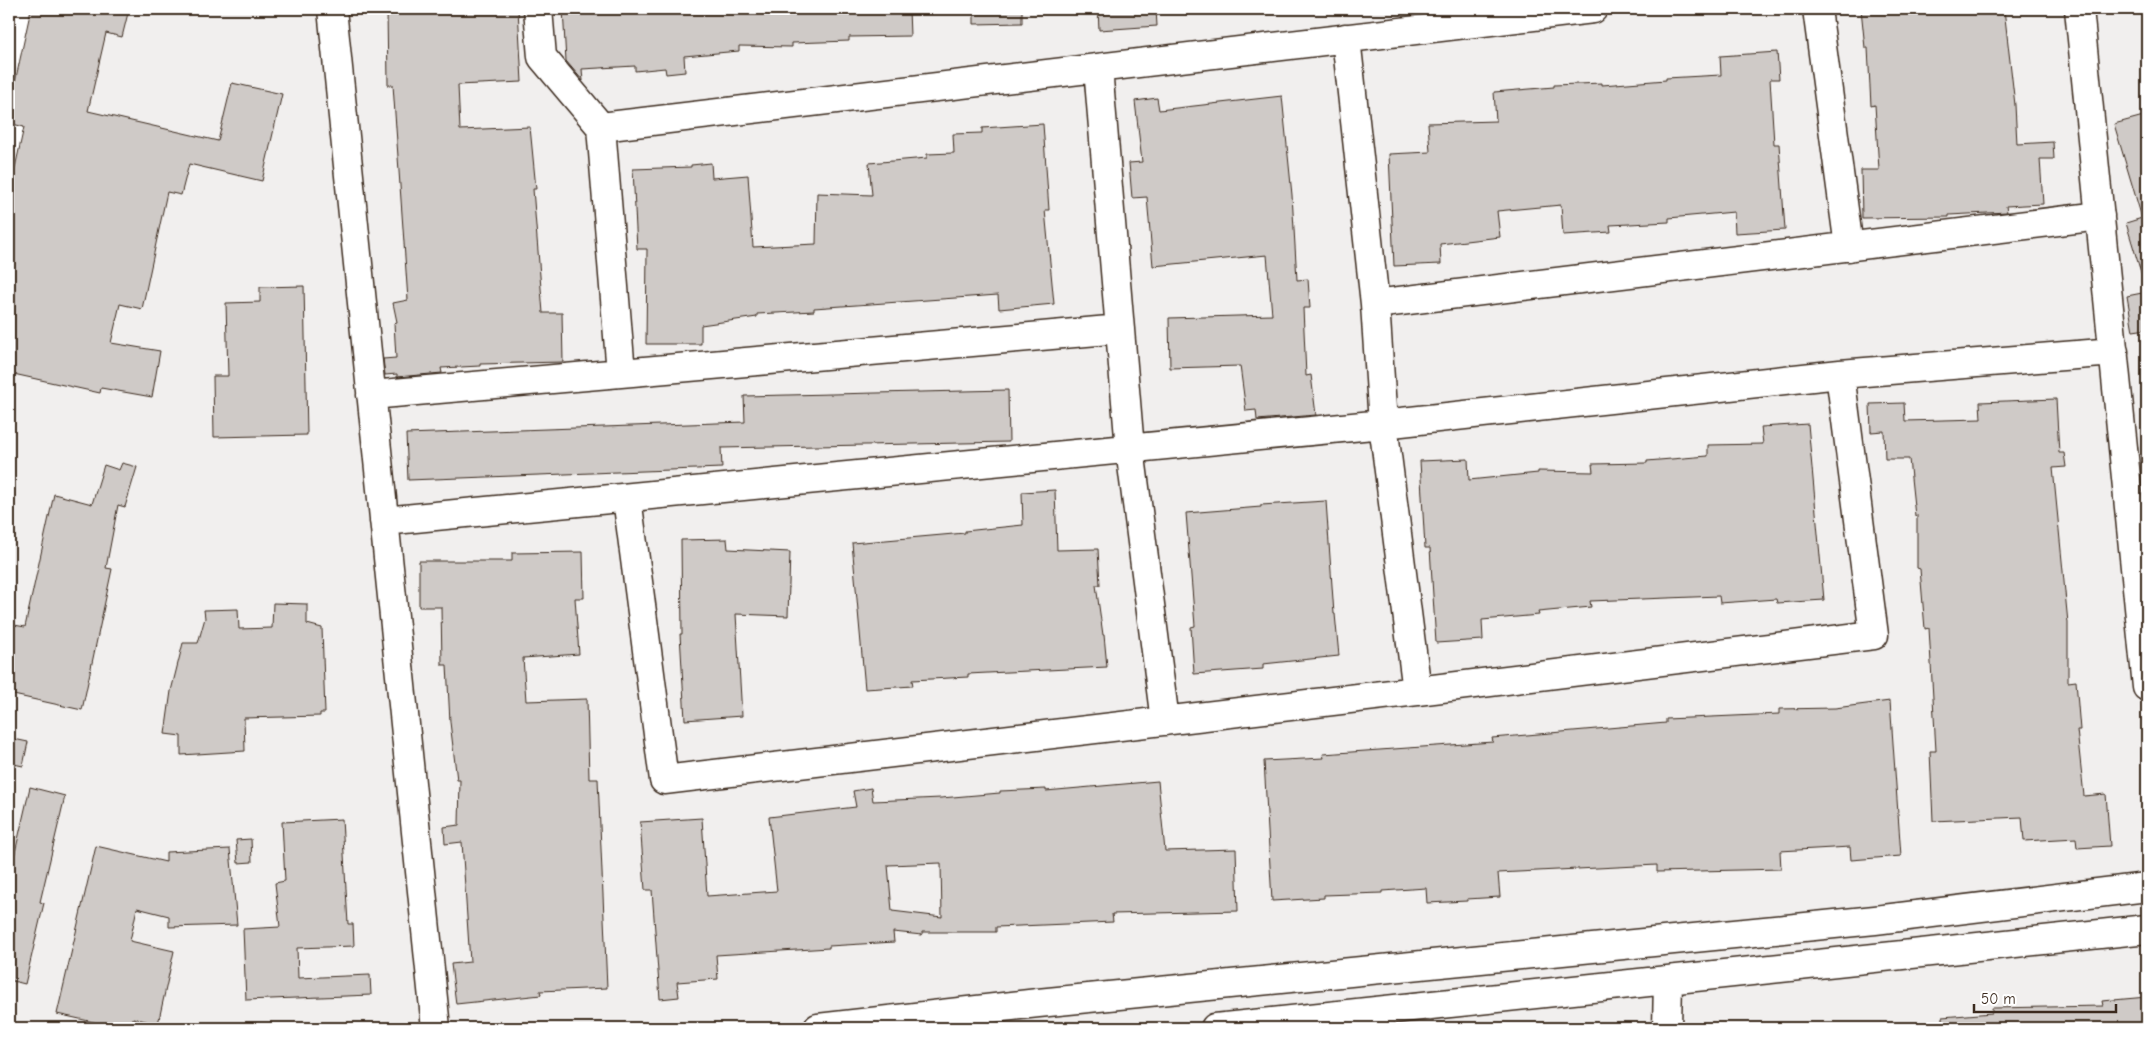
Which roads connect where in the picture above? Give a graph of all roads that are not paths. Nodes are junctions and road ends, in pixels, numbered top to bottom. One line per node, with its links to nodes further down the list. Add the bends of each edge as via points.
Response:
1 (332, 9): 16 (street)
2 (538, 9): 8 (street, via 542,56)
3 (1593, 9): 6 (street)
4 (1817, 9): 10 (street)
5 (2079, 9): 9 (street)
6 (1346, 38): 7 (street); 11 (street)
7 (1098, 68): 8 (street); 12 (street)
8 (601, 127): 14 (street)
9 (2100, 216): 10 (street); 13 (street)
10 (1849, 246): 11 (street)
11 (1375, 304): 17 (street)
12 (1120, 329): 14 (street); 18 (street)
13 (2114, 352): 15 (street); 21 (street)
14 (622, 373): 16 (street)
15 (1840, 374): 17 (street); 23 (street, via 1874,635)
16 (371, 396): 20 (street)
17 (1383, 424): 18 (street); 23 (street)
18 (1130, 449): 19 (street); 24 (street)
19 (626, 498): 20 (street); 24 (street, via 664,780)
20 (384, 521): 29 (street)
21 (2144, 618): 22 (street)
22 (2147, 686)
23 (1417, 691): 24 (street)
24 (1165, 720)
25 (2147, 887): 30 (street, via 1875,920 1038,1003)
26 (2147, 929): 27 (street)
27 (1668, 980): 28 (street); 32 (street)
28 (1422, 1017): 31 (street)
29 (436, 1028)
30 (818, 1028)
31 (1215, 1028)
32 (1667, 1028)

